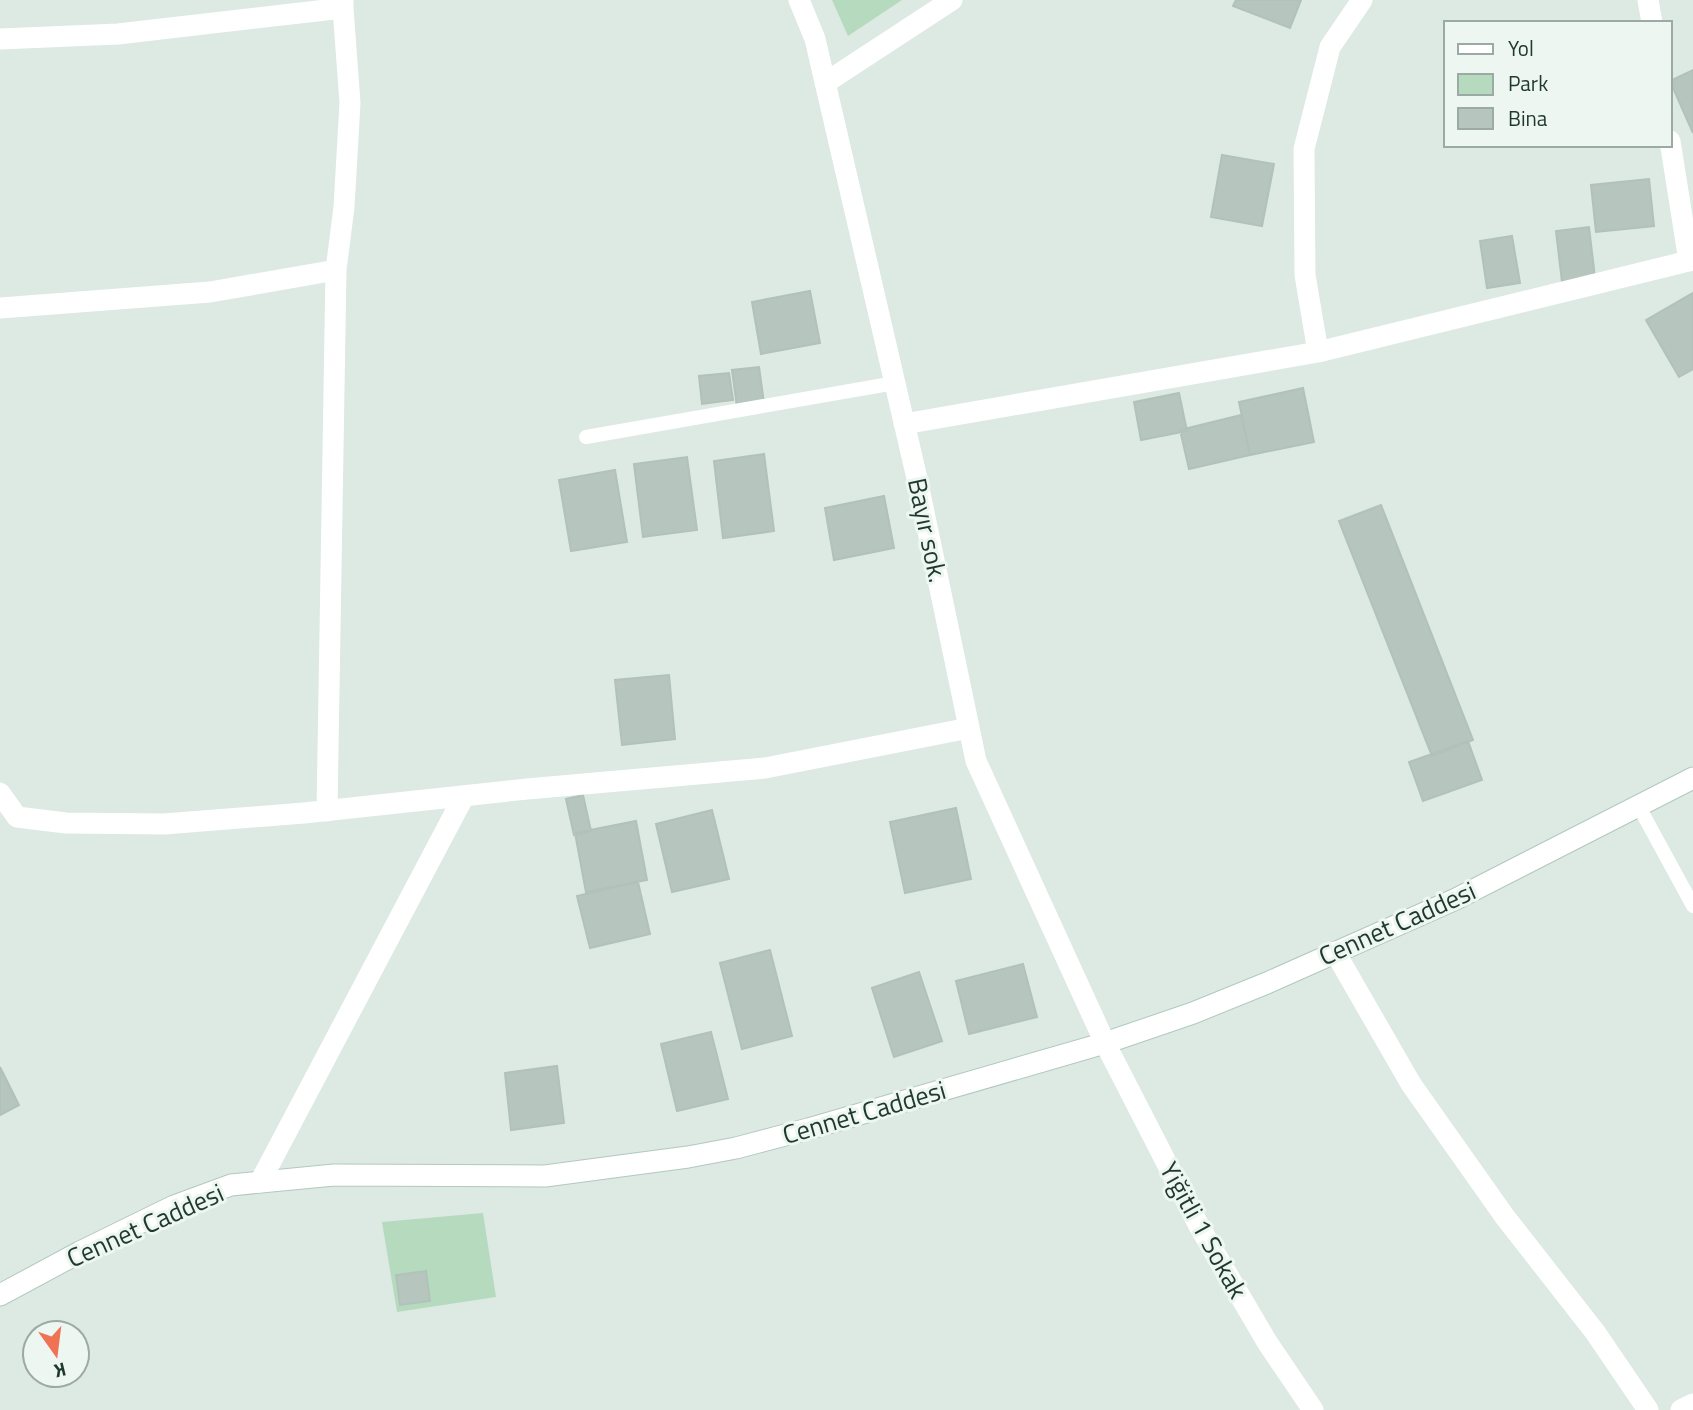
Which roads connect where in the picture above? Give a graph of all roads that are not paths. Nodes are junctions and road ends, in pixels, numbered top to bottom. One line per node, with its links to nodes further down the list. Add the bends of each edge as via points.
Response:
1 (799, 0): 8 (street, Bayır sok., via 815,39)
2 (952, 0): 8 (street)
3 (1362, 0): 13 (street, via 1330,47 1304,149 1305,275)
4 (1648, 0): 6 (street)
5 (343, 4): 7 (street, via 118,34); 11 (street, via 350,103)
6 (1652, 21)
7 (0, 38)
8 (825, 83): 14 (street, Bayır sok.)
9 (1671, 147): 10 (street)
10 (1691, 261): 13 (street)
11 (337, 270): 12 (street, via 210,292); 22 (street)
12 (0, 308)
13 (1318, 352): 15 (street)
14 (895, 383): 15 (street, Bayır sok.); 16 (lane)
15 (904, 424): 17 (street, Bayır sok.)
16 (586, 437)
17 (969, 728): 20 (street, via 765,768); 25 (street, Bayır sok., via 976,761)
18 (1693, 778): 21 (street, Cennet Caddesi)
19 (0, 793): 22 (street, via 17,817 66,823 164,824)
20 (464, 796): 22 (street); 26 (street)
21 (1638, 806): 23 (lane); 24 (street, Cennet Caddesi, via 1455,899)
22 (327, 811)
23 (1693, 906)
24 (1335, 952): 25 (street, Cennet Caddesi, via 1193,1013); 30 (street, via 1412,1084)
25 (1105, 1043): 26 (street, Cennet Caddesi, via 808,1129 688,1157 545,1176 334,1175); 29 (street, Yiğitli 1 Sokak, via 1199,1226)
26 (260, 1182): 27 (street, Cennet Caddesi, via 231,1185 173,1206)
27 (0, 1295)
28 (1693, 1404): 31 (street)
29 (1313, 1410)
30 (1648, 1410)
31 (1681, 1410)

